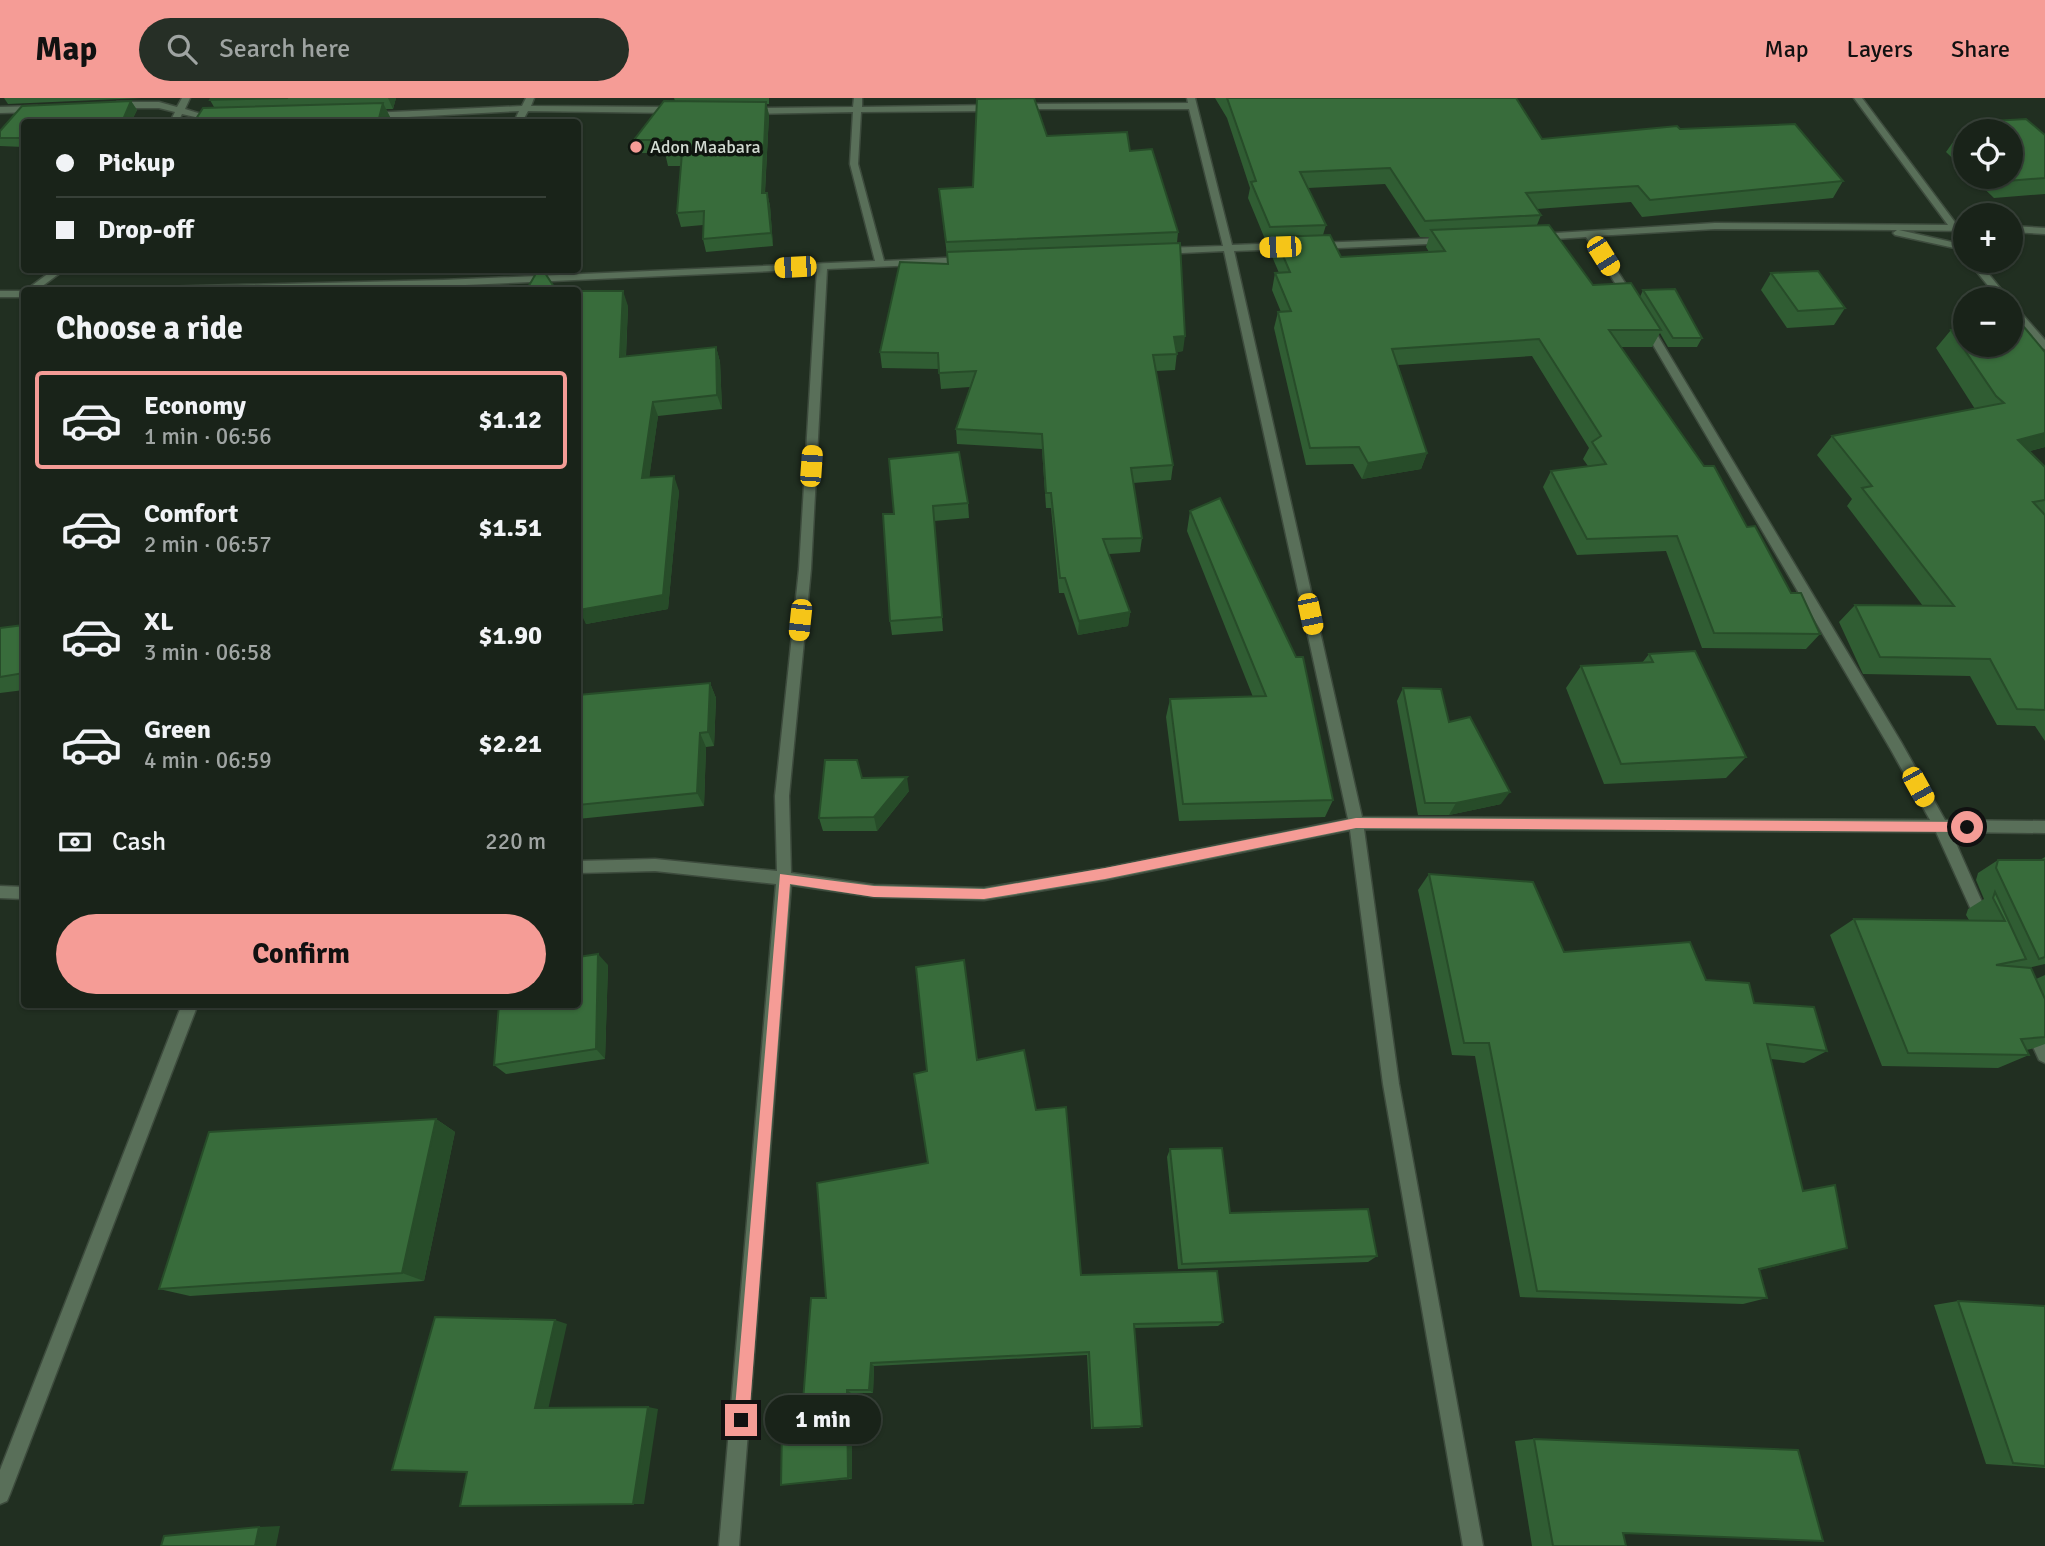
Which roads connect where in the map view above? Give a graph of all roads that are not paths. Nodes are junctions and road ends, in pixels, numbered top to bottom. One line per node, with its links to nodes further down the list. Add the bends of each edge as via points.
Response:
1 (186, 98): 11 (street)
2 (530, 98): 8 (street)
3 (858, 98): 9 (street)
4 (1858, 98): 18 (street)
5 (1192, 102): 9 (street); 29 (street)
6 (104, 106): 11 (street, via 143,104)
7 (52, 108): 10 (street)
8 (525, 108): 12 (street); 14 (street); 17 (street)
9 (858, 109): 13 (street); 32 (street, via 854,164)
10 (0, 110)
11 (178, 110): 15 (street); 16 (street)
12 (687, 111)
13 (745, 111)
14 (365, 116)
15 (175, 119)
16 (221, 119)
17 (520, 119)
18 (1953, 219)
19 (1865, 227): 20 (street); 23 (street, via 1715,226); 26 (street)
20 (1953, 228)
21 (2023, 230): 22 (street)
22 (2045, 231)
23 (1589, 234): 24 (street); 44 (street, via 1687,389)
24 (1525, 238)
25 (1459, 241): 28 (street)
26 (1953, 245)
27 (1296, 246): 29 (street)
28 (1310, 246)
29 (1228, 248): 30 (street); 43 (street)
30 (1145, 252)
31 (977, 259): 32 (street)
32 (880, 264): 33 (street)
33 (822, 266): 37 (street); 47 (street, via 805,569 782,796)
34 (55, 273): 36 (street)
35 (1983, 273): 38 (street)
36 (35, 287)
37 (441, 287)
38 (1994, 287)
39 (0, 294): 40 (street)
40 (21, 294)
41 (2023, 321): 42 (street)
42 (2045, 346)
43 (1356, 823): 44 (street); 47 (street, via 984,894 874,891); 56 (street, via 1391,1084)
44 (1941, 827): 45 (street); 50 (street)
45 (2045, 827)
46 (581, 867): 47 (street, via 655,865)
47 (784, 878): 55 (street)
48 (0, 892): 49 (street)
49 (21, 892)
50 (1988, 931)
51 (188, 1008): 54 (street)
52 (2026, 1013): 53 (street)
53 (2045, 1055)
54 (0, 1494)
55 (729, 1546)
56 (1474, 1546)

